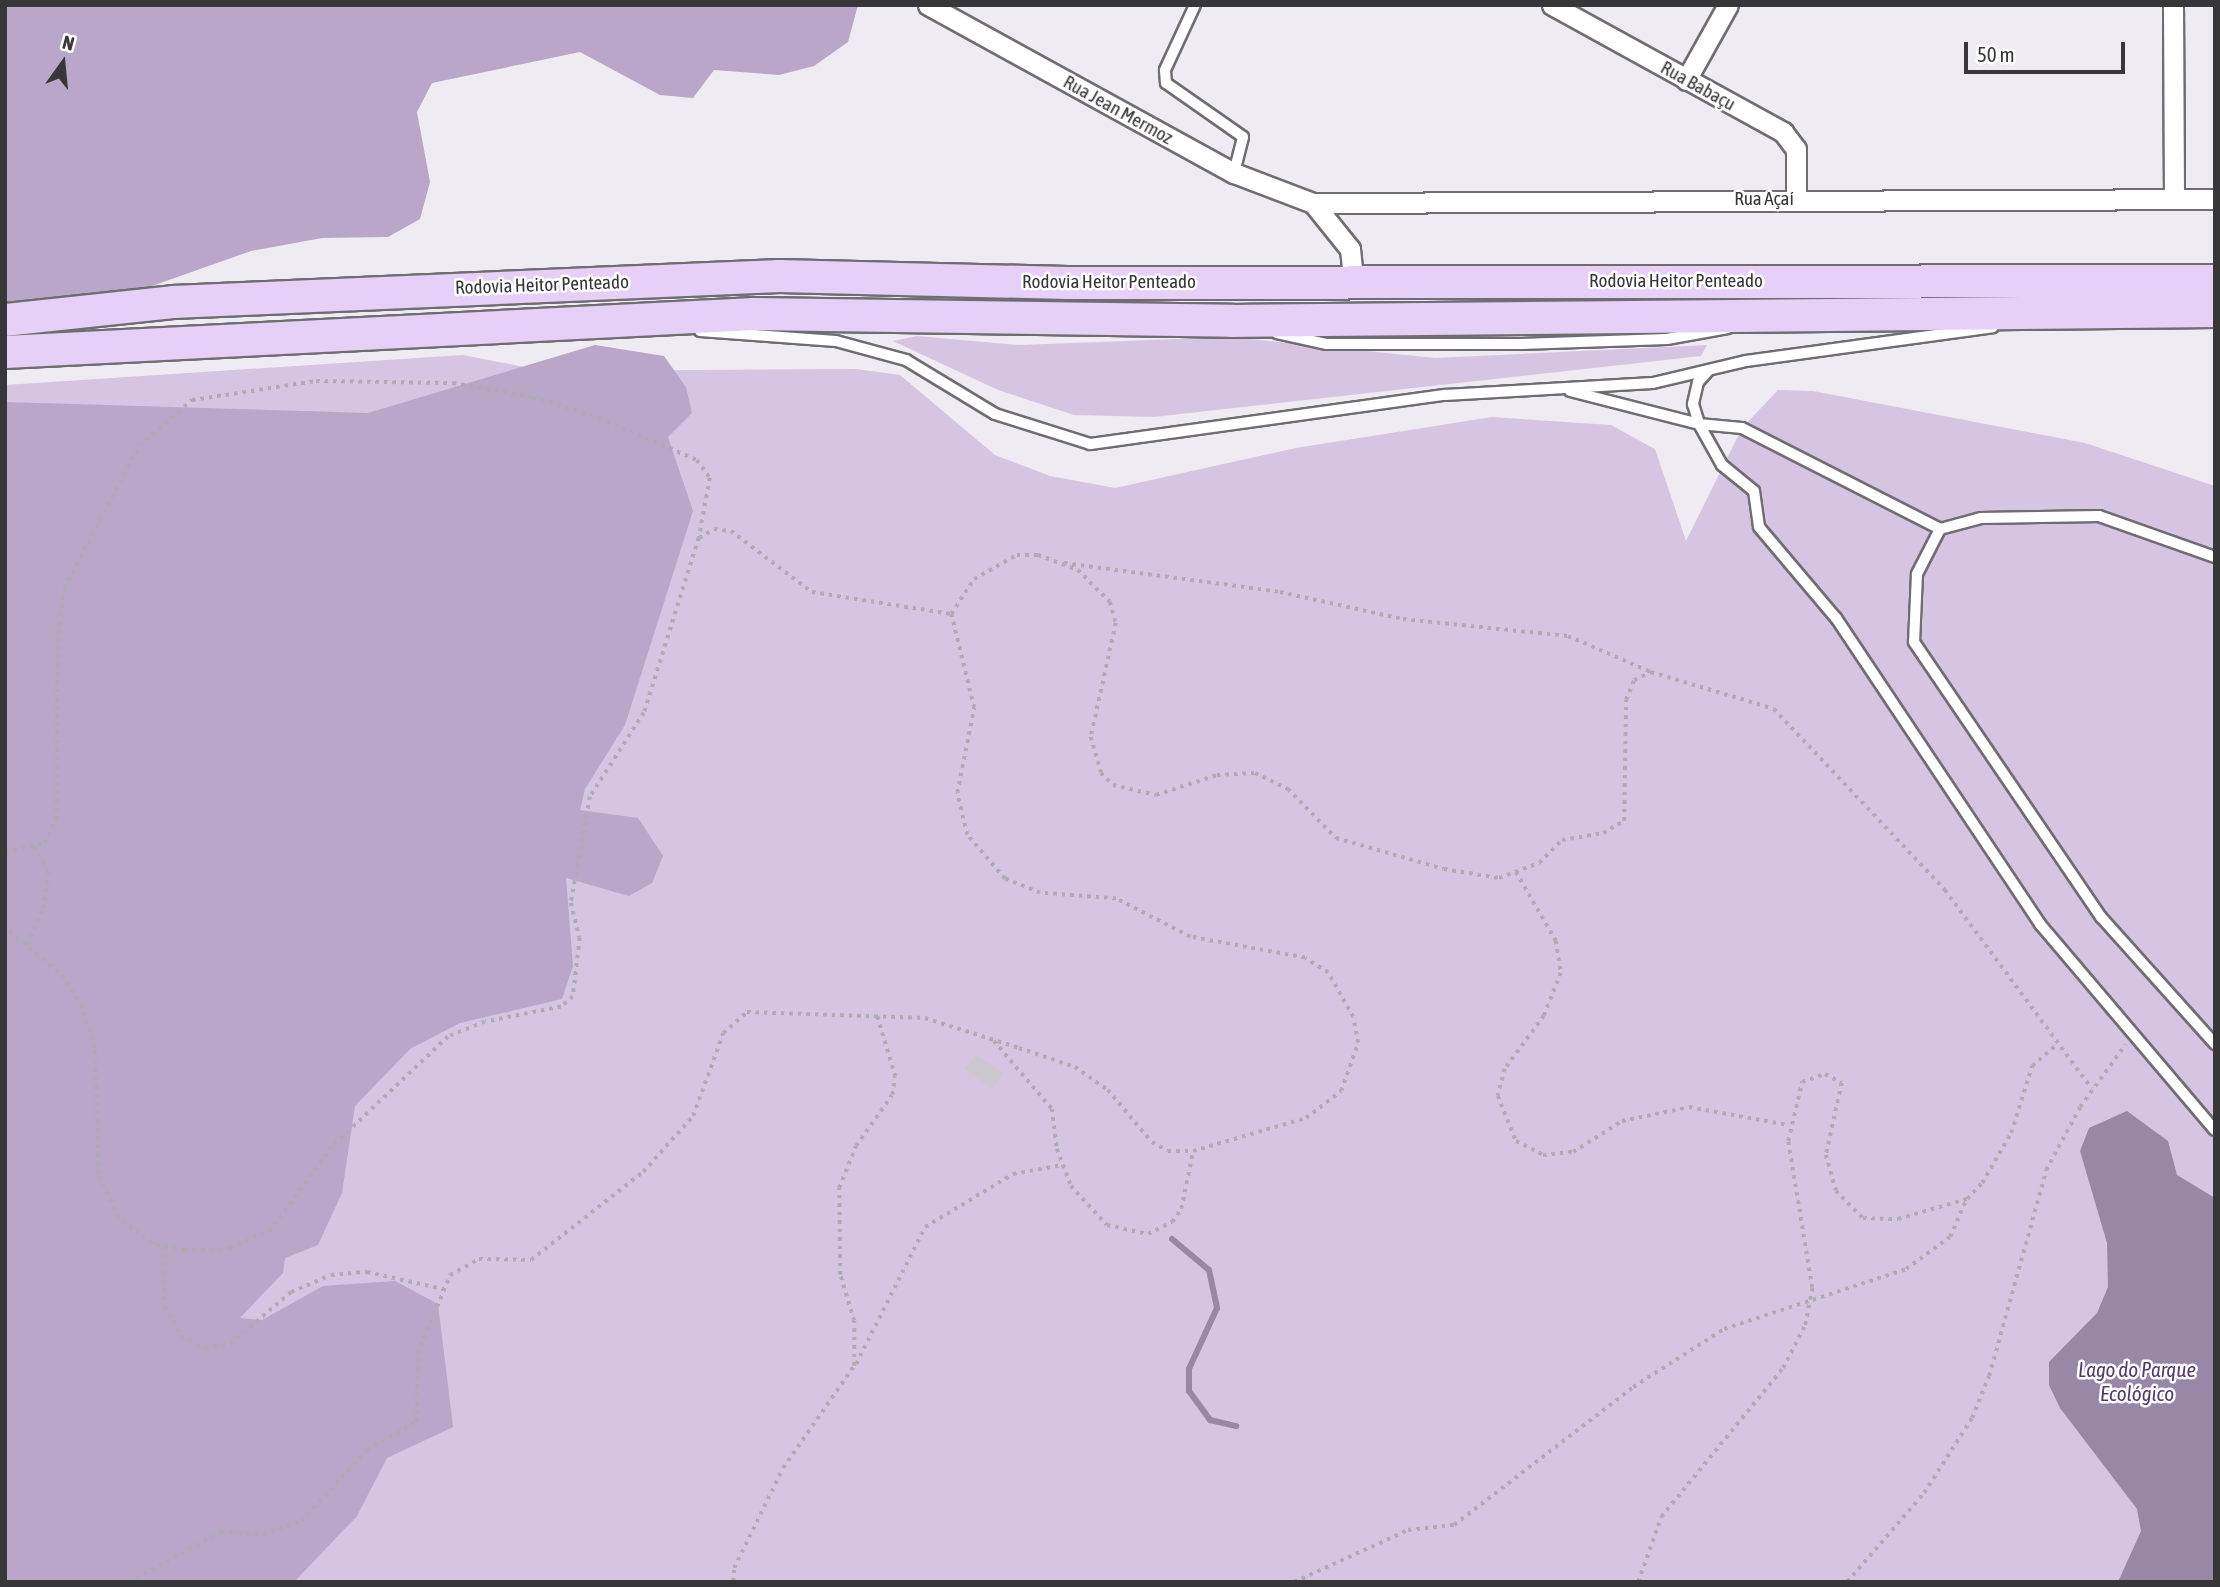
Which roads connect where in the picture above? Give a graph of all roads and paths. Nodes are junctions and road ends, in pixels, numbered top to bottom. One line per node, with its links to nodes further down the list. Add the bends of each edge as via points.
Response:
1 (928, 5): 7 (street, Rua Jean Mermoz)
2 (1195, 5): 7 (lane, via 1166,70 1166,83 1242,136)
3 (1552, 5): 6 (street, Rua Babaçu)
4 (1728, 5): 6 (street)
5 (2173, 5): 9 (street)
6 (1686, 80): 8 (street, Rua Babaçu, via 1783,132 1796,149)
7 (1234, 173): 11 (street, Rua Jean Mermoz)
8 (1796, 199): 9 (street, Rua Açaí); 11 (street, Rua Açaí)
9 (2174, 199): 10 (street, Rua Açaí)
10 (2215, 199)
11 (1313, 203): 12 (street, via 1350,249)
12 (1353, 281): 13 (main road, Rodovia Heitor Penteado); 16 (main road, Rodovia Heitor Penteado, via 1068,283 779,276 173,302)
13 (2215, 281)
14 (2215, 311): 15 (main road, Rodovia Heitor Penteado)
15 (2076, 313): 17 (main road, Rodovia Heitor Penteado, via 1232,321 754,314); 19 (lane)
16 (5, 320)
17 (563, 321): 18 (main road, Rodovia Heitor Penteado); 20 (lane, via 836,341 906,360 1027,428 1090,444 1445,395)
18 (5, 352)
19 (1709, 370): 20 (lane, via 1653,383); 21 (lane, via 1698,382 1693,404)
20 (1560, 389): 21 (lane)
21 (1699, 424): 22 (lane, via 1742,428); 34 (lane, via 1722,465 1754,491 1759,527 1836,618 2040,924)
22 (1940, 529): 24 (lane, via 1980,518 2099,516); 36 (lane, via 1917,574 1914,642 2101,917)
23 (699, 538): 26 (path, via 714,529 732,531 812,592); 28 (path, via 709,478 697,460 533,397 453,383 316,381 192,400 139,446 64,588 57,642 58,804 50,834); 44 (path, via 644,713 590,797 571,903 580,938 573,997 561,1007 485,1022 448,1037 332,1147 272,1228 230,1249)
24 (2215, 557)
25 (1059, 562): 26 (path, via 1038,555 1000,562 974,579); 27 (path, via 1280,592 1404,620 1568,636); 30 (path, via 1092,581 1110,602 1116,623 1091,737 1101,773 1113,785 1156,795 1217,775 1255,773 1288,789 1336,838 1364,850 1499,878)
26 (951, 614): 41 (path, via 974,708 960,769 958,819 1005,879 1040,893 1116,899 1219,945 1305,958 1328,973 1344,995 1358,1042 1341,1091 1306,1118)
27 (1651, 672): 30 (path, via 1634,680 1626,700 1624,821 1603,833 1562,840 1539,863); 37 (path, via 1774,709 1945,890)
28 (34, 848): 29 (path); 32 (path, via 48,872 43,909)
29 (5, 852)
30 (1516, 872): 39 (path, via 1556,942 1561,973 1544,1016 1505,1069 1498,1096 1516,1141 1543,1154 1573,1152 1622,1121 1689,1107)
31 (5, 929): 32 (path)
32 (27, 946): 44 (path, via 64,978 95,1048 96,1154 104,1196 133,1232)
33 (877, 1016): 35 (path, via 925,1017); 45 (path, via 765,1010 730,1023 693,1116 643,1172 531,1260 466,1262); 47 (path, via 895,1077 892,1095 856,1146 839,1188 840,1275 854,1321)
34 (2134, 1034): 38 (path); 40 (lane)
35 (993, 1040): 41 (path, via 1075,1067 1108,1090 1152,1142 1168,1151); 42 (path, via 1052,1109)
36 (2215, 1044)
37 (2056, 1045): 38 (path); 43 (path, via 2032,1066 1997,1163)
38 (2092, 1089): 52 (path, via 2046,1170 1989,1376 1972,1418 1924,1493)
39 (1788, 1125): 43 (path, via 1802,1082 1835,1075 1842,1083 1828,1172 1852,1212 1898,1220); 46 (path)
40 (2215, 1130)
41 (1193, 1151): 42 (path, via 1181,1209 1172,1222 1148,1234 1107,1225)
42 (1062, 1165): 47 (path, via 1013,1174 925,1227)
43 (1967, 1199): 46 (path, via 1950,1237 1906,1269)
44 (165, 1246): 45 (path, via 165,1306 181,1336 205,1348 230,1344 291,1292 331,1275 367,1272)
45 (443, 1289): 48 (path, via 417,1354 416,1422 368,1450 301,1521 263,1534 220,1532)
46 (1810, 1299): 50 (path, via 1724,1329 1633,1387 1454,1525 1408,1530); 51 (path, via 1805,1325 1783,1368 1661,1517)
47 (855, 1366): 49 (path, via 809,1429 753,1526)
48 (129, 1582)
49 (733, 1582)
50 (1294, 1582)
51 (1638, 1582)
52 (1847, 1582)

